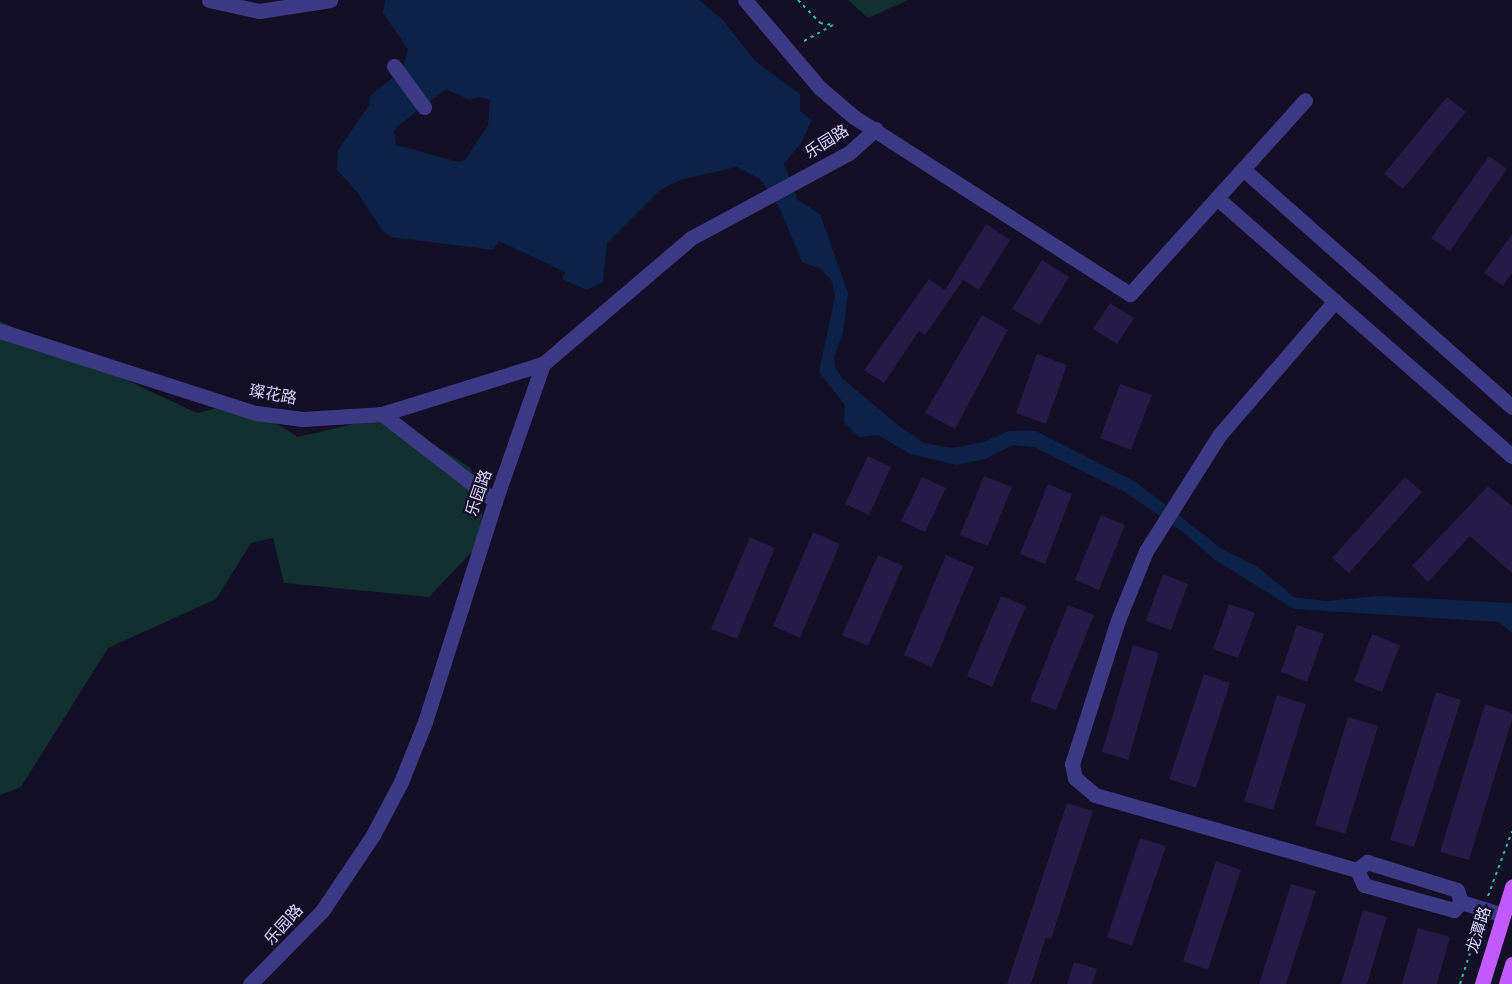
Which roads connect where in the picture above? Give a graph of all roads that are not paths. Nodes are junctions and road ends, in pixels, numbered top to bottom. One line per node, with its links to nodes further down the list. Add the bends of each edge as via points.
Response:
1 (209, 0): 2 (street, via 259,10)
2 (330, 0)
3 (745, 0): 7 (street, via 829,95 854,117)
4 (394, 66): 6 (street)
5 (1305, 100): 8 (street)
6 (424, 108)
7 (876, 129): 9 (street, via 1130,294); 12 (street, 乐园路, via 849,153 692,238)
8 (1243, 169): 9 (street); 13 (street)
9 (1217, 198): 10 (street)
10 (1335, 301): 15 (street); 17 (street, via 1220,434 1163,521 1146,551 1118,620 1074,755 1075,778 1095,795)
11 (0, 331): 14 (street, 璨花路, via 256,413 303,419)
12 (543, 364): 14 (street, 璨花路); 16 (street, 乐园路)
13 (1512, 407)
14 (382, 414): 16 (street)
15 (1511, 452)
16 (495, 501): 22 (street, 乐园路, via 425,722 401,782 373,835 322,911)
17 (1357, 870): 19 (street, via 1367,862 1457,890); 19 (street, via 1364,885 1454,910)
18 (1512, 887): 20 (main road, 龙潭路)
19 (1461, 902): 20 (street)
20 (1503, 915): 23 (main road, 龙潭路)
21 (1512, 964): 24 (main road)
22 (250, 984)
23 (1482, 984)
24 (1506, 984)

